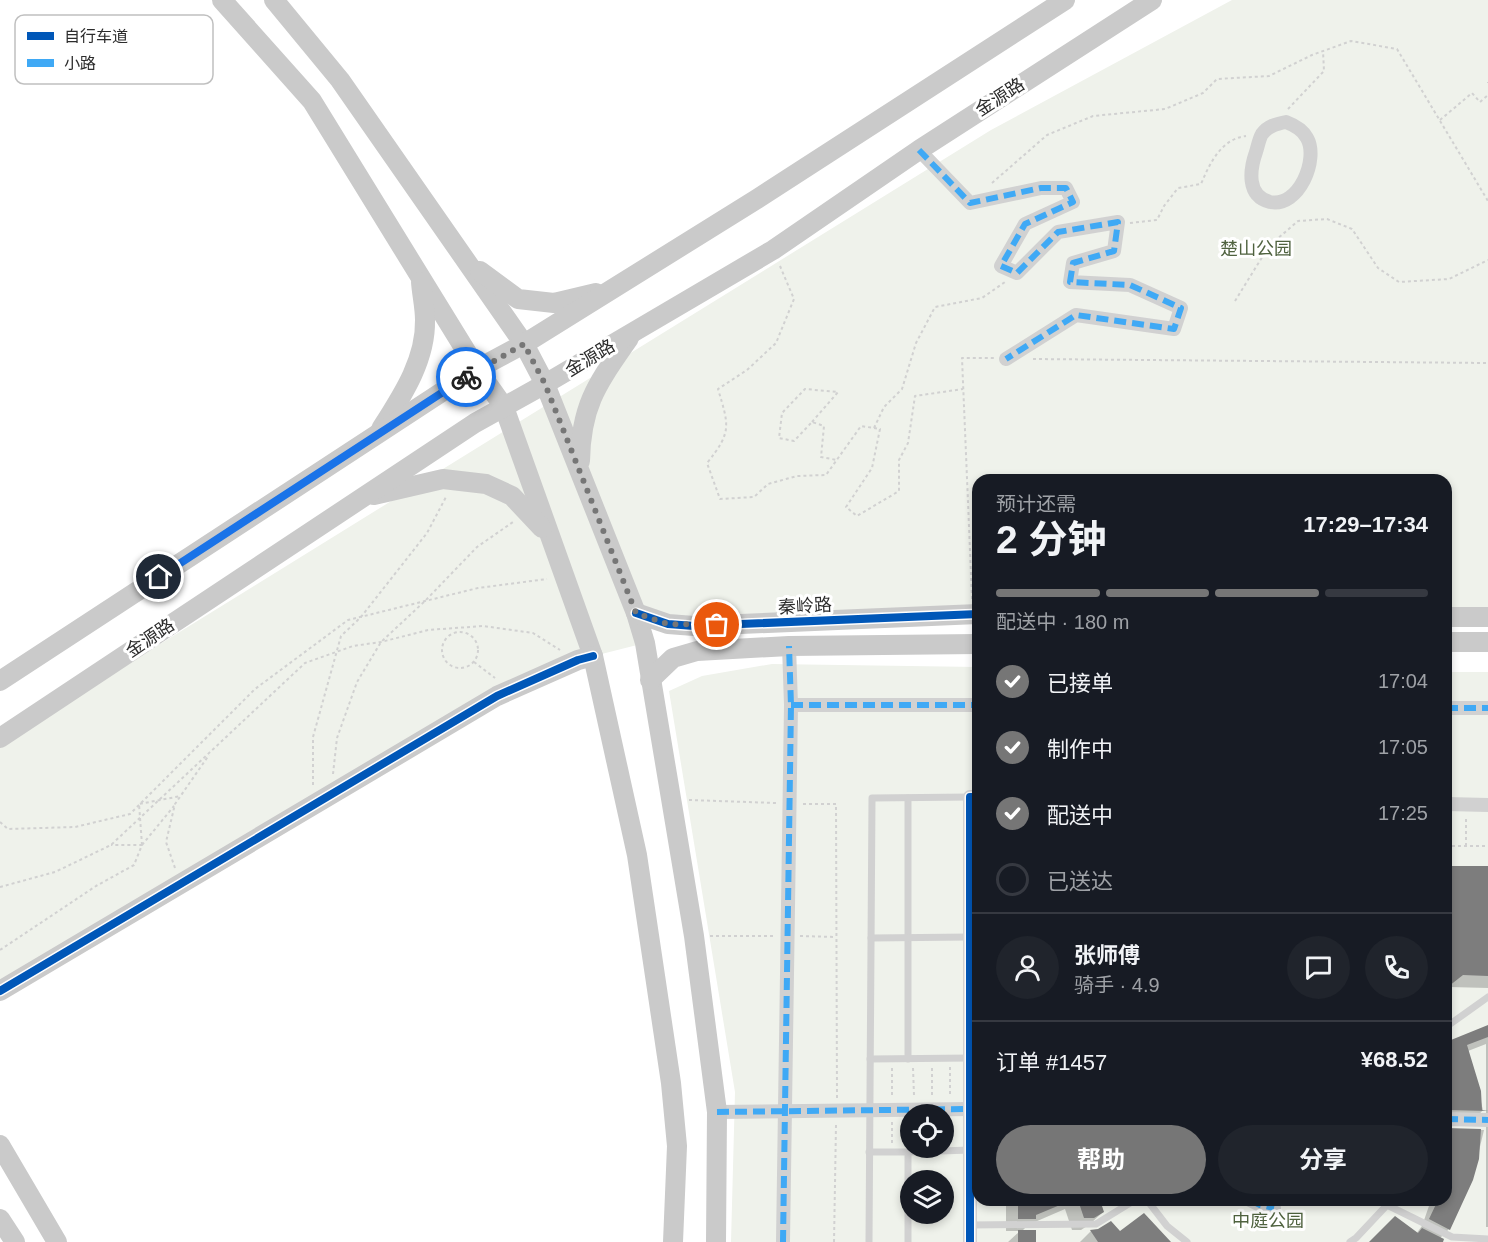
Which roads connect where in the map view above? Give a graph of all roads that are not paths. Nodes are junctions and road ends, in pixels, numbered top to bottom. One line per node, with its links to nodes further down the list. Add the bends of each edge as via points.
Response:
1 (222, 0): 8 (main road, via 312,101)
2 (274, 0): 7 (main road, via 340,80)
3 (1065, 0): 9 (main road)
4 (1152, 0): 6 (main road, 金源路)
5 (1261, 135): 5 (street, via 1274,124 1286,122 1296,126 1310,144 1304,183 1281,202 1269,201 1252,186 1251,168)
6 (919, 150): 10 (main road, 金源路, via 773,250); 12 (street, via 970,203 1041,188 1066,188 1073,202 1025,224 1002,266 1017,273 1058,232 1118,222 1114,251 1073,263 1070,282 1130,285 1181,308 1174,329 1076,315)
7 (453, 243): 9 (main road, via 486,277 518,299 554,303); 11 (main road)
8 (421, 277): 13 (main road); 16 (main road, via 425,321 422,345 413,374)
9 (610, 290): 11 (main road)
10 (634, 332): 14 (main road, 金源路); 17 (main road, via 596,387 586,411 580,435)
11 (524, 344): 13 (main road); 14 (main road)
12 (1006, 358)
13 (477, 369): 15 (main road); 16 (main road)
14 (545, 384): 15 (main road, 金源路); 17 (main road)
15 (504, 407): 18 (main road, 金源路); 19 (main road)
16 (378, 434): 30 (main road)
17 (580, 473): 20 (main road)
18 (363, 497): 19 (main road, via 443,479 486,484 512,496); 35 (main road, 金源路)
19 (548, 533): 28 (main road)
20 (636, 613): 21 (main road, 秦岭路, via 668,624 694,626); 29 (main road)
21 (972, 614)
22 (1452, 617): 23 (main road)
23 (1488, 617)
24 (1452, 642): 25 (main road)
25 (1488, 642)
26 (972, 644): 27 (main road)
27 (789, 646): 29 (main road, via 697,651 673,658); 31 (street)
28 (586, 658): 45 (main road, via 497,696); 73 (main road, via 637,855 671,1083 677,1146)
29 (650, 680): 55 (main road, via 694,936)
30 (0, 681)
31 (791, 705): 32 (street); 54 (street)
32 (972, 705)
33 (1452, 708): 34 (street)
34 (1488, 708)
35 (0, 738)
36 (972, 797): 37 (lane)
37 (908, 798): 41 (lane); 43 (lane, via 872,798)
38 (1452, 804): 39 (street)
39 (1488, 805)
40 (972, 890): 42 (street)
41 (908, 937): 42 (lane); 43 (lane); 51 (lane)
42 (971, 937): 44 (street)
43 (871, 938): 50 (lane)
44 (972, 950)
45 (0, 991)
46 (1488, 997): 47 (lane)
47 (1452, 1022)
48 (972, 1041): 49 (street)
49 (971, 1058): 51 (lane); 52 (street)
50 (870, 1059): 51 (lane); 53 (lane)
51 (911, 1059)
52 (971, 1109): 53 (street); 59 (street)
53 (869, 1110): 54 (street); 61 (lane)
54 (784, 1111): 55 (street); 75 (street)
55 (717, 1112): 74 (main road)
56 (1452, 1119): 57 (street)
57 (1488, 1120)
58 (0, 1145): 72 (main road)
59 (970, 1150): 60 (lane); 69 (street)
60 (954, 1151)
61 (869, 1152): 62 (lane); 76 (lane)
62 (900, 1152)
63 (908, 1158): 77 (lane)
64 (1125, 1206): 69 (lane, via 1096,1224)
65 (1152, 1206): 79 (lane, via 1167,1226)
66 (1385, 1206): 80 (lane)
67 (1394, 1206): 70 (lane, via 1452,1237)
68 (0, 1219): 71 (main road)
69 (970, 1225): 78 (street)
70 (1488, 1239)
71 (15, 1242)
72 (57, 1242)
73 (673, 1242)
74 (716, 1242)
75 (783, 1242)
76 (869, 1242)
77 (908, 1242)
78 (970, 1242)
79 (1187, 1242)
80 (1350, 1242)

